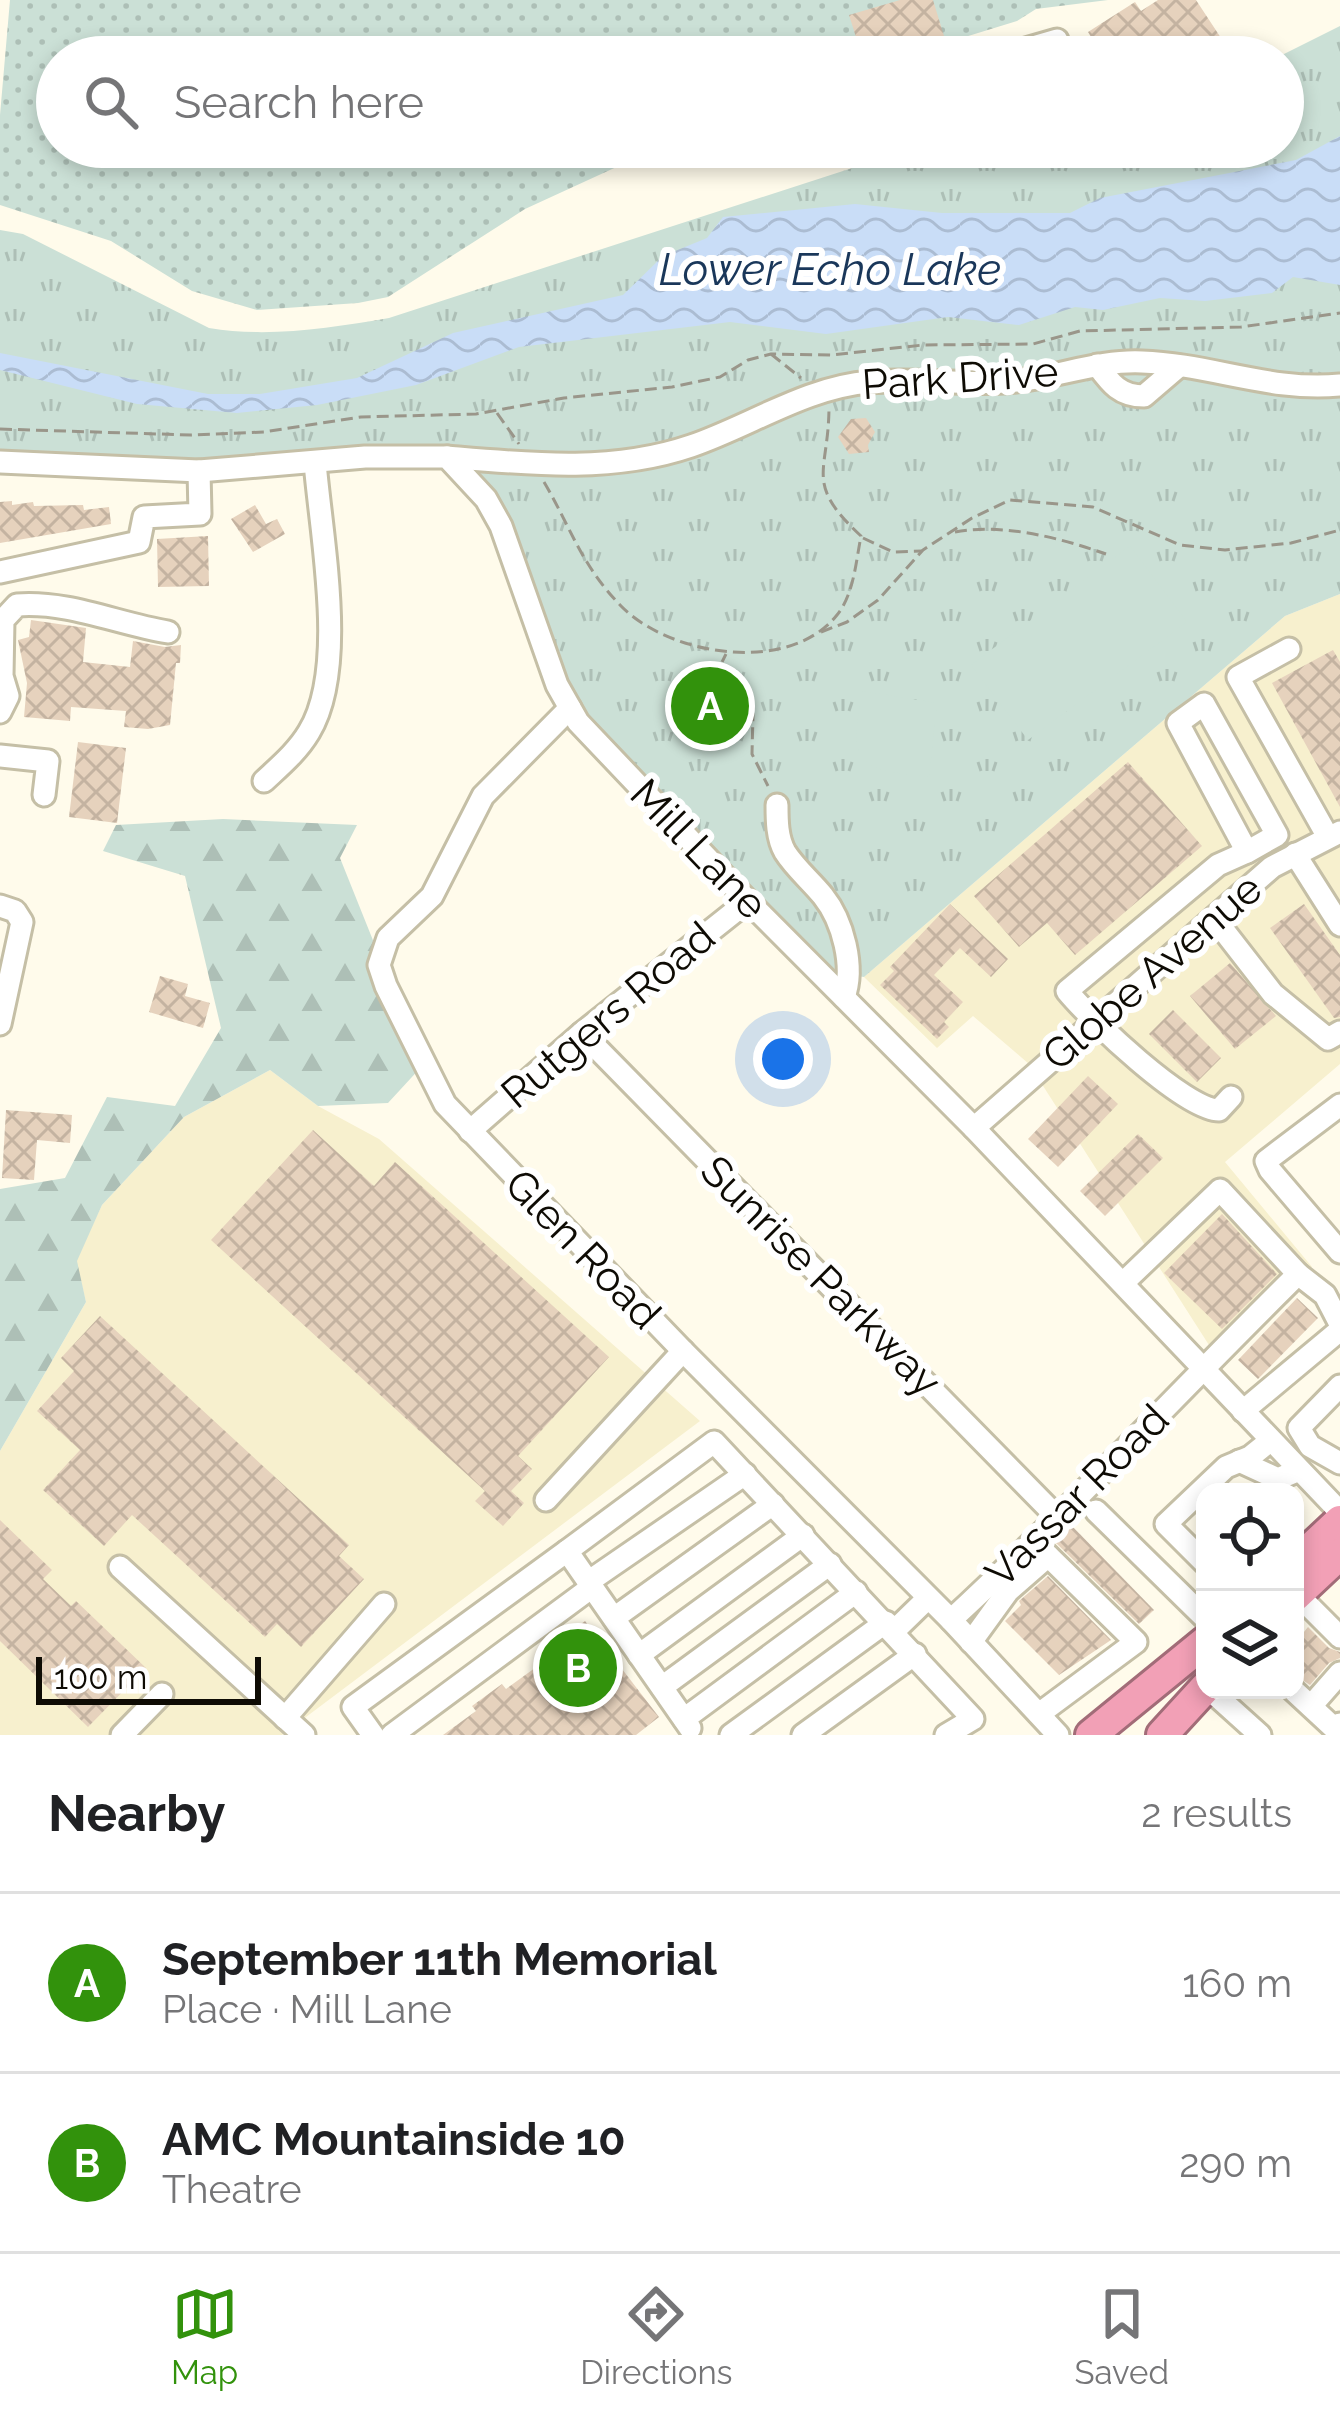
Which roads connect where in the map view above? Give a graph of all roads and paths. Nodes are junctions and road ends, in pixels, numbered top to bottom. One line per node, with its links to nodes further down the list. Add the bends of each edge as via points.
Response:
1 (1340, 313): 2 (path, via 1241,327 1080,331 1033,344)
2 (771, 354): 6 (path); 7 (path, via 720,377)
3 (1097, 365): 4 (street, Park Drive); 4 (street, via 1130,396 1144,396); 6 (street, Park Drive, via 1018,381 871,382)
4 (1179, 366): 5 (street, Park Drive, via 1279,385)
5 (1340, 385)
6 (818, 393): 12 (street, Park Drive, via 666,454); 16 (path, via 829,406 820,478 827,499)
7 (496, 411): 8 (path, via 361,417 264,433); 12 (path)
8 (0, 429)
9 (447, 458): 11 (street); 12 (street, Park Drive); 26 (street, Mill Lane, via 501,526)
10 (0, 462): 13 (street)
11 (315, 462): 13 (street); 29 (street, via 330,633 326,685 309,732)
12 (533, 464): 23 (path, via 585,562 625,610 687,644)
13 (199, 471): 19 (street, via 200,514 144,517 140,542)
14 (1340, 530): 15 (path, via 1225,550 1180,545 1093,507 1010,500)
15 (953, 532): 17 (path); 18 (path, via 1017,532)
16 (861, 536): 17 (path, via 893,552); 21 (path, via 845,603)
17 (923, 550): 21 (path, via 878,600)
18 (1106, 554)
19 (0, 572)
20 (168, 632): 27 (street, via 17,605 3,620 8,696)
21 (819, 633): 23 (path)
22 (1289, 649): 32 (street, via 1238,677)
23 (726, 652): 24 (path)
24 (714, 679): 25 (path); 31 (path, via 746,691 752,754)
25 (706, 694)
26 (570, 708): 36 (street, Mill Lane); 50 (street, Glen Road, via 483,796 432,896 381,951 386,986 445,1104)
27 (0, 712)
28 (0, 756): 30 (street, via 48,760)
29 (264, 781)
30 (44, 795)
31 (777, 805): 40 (street, via 786,854 828,901)
32 (1334, 834): 33 (street, Globe Avenue)
33 (1295, 854): 35 (street, Globe Avenue); 39 (street)
34 (1238, 856): 34 (street, via 1276,835 1204,704 1178,723); 35 (street); 43 (street, via 1067,992)
35 (1250, 886): 38 (street, Globe Avenue)
36 (748, 901): 41 (street, Mill Lane); 46 (street, Rutgers Road)
37 (0, 906): 44 (street, via 22,922)
38 (1214, 918): 43 (street, Globe Avenue); 45 (street, via 1273,994 1328,1039)
39 (1340, 925)
40 (840, 934): 41 (street); 42 (street)
41 (818, 970): 42 (street, Mill Lane)
42 (844, 997): 49 (street, Mill Lane)
43 (1094, 1023): 47 (street, via 1208,1110); 49 (street, Globe Avenue)
44 (0, 1024)
45 (1340, 1032)
46 (582, 1033): 50 (street, Rutgers Road); 71 (street, Sunrise Parkway)
47 (1231, 1097)
48 (1340, 1105): 51 (street, via 1266,1161)
49 (974, 1128): 53 (street, Mill Lane)
50 (470, 1131): 55 (street, Glen Road)
51 (1340, 1252)
52 (1298, 1274): 53 (street, via 1220,1190); 54 (street, via 1325,1295); 56 (street, Vassar Road)
53 (1123, 1283): 56 (street, Mill Lane)
54 (1340, 1327): 58 (street)
55 (682, 1351): 67 (street); 83 (street, Glen Road)
56 (1201, 1370): 58 (street, Mill Lane); 71 (street, Vassar Road)
57 (1340, 1386): 60 (street, via 1300,1425)
58 (1243, 1412): 59 (street, Mill Lane)
59 (1270, 1441): 61 (street); 63 (street, Mill Lane)
60 (1310, 1446): 62 (street); 63 (street)
61 (1239, 1461): 63 (street, via 1278,1479); 65 (street)
62 (1340, 1463)
63 (1294, 1466): 70 (street, Mill Lane)
64 (745, 1474): 68 (street); 74 (street, via 714,1442); 80 (street)
65 (1209, 1483)
66 (1196, 1496): 75 (street, via 1166,1524)
67 (546, 1500)
68 (773, 1504): 72 (street); 87 (street)
69 (1096, 1511): 86 (street)
70 (1340, 1516): 76 (highway)
71 (1059, 1519): 73 (street, Vassar Road)
72 (802, 1535): 78 (street); 94 (street)
73 (1041, 1549): 88 (street, Vassar Road); 91 (street); 102 (street, via 1136,1642)
74 (567, 1551): 80 (street); 107 (street, via 352,1708)
75 (1196, 1554)
76 (1304, 1554)
77 (1340, 1554): 81 (highway)
78 (830, 1564): 82 (street); 96 (street)
79 (120, 1567): 105 (street)
80 (590, 1584): 87 (street); 108 (street)
81 (1300, 1591)
82 (856, 1592): 89 (street); 104 (street)
83 (928, 1598): 88 (street, Glen Road); 89 (street)
84 (1304, 1603): 90 (street)
85 (384, 1604): 105 (street)
86 (1196, 1609)
87 (614, 1618): 94 (street)
88 (951, 1620): 91 (street, Glen Road)
89 (890, 1627): 93 (street); 109 (street)
90 (1340, 1637)
91 (971, 1642): 102 (street, Glen Road)
92 (1196, 1649): 113 (highway)
93 (915, 1654): 110 (street); 111 (street, via 973,1719)
94 (639, 1655): 96 (street)
95 (1340, 1673): 101 (street)
96 (662, 1688): 104 (street)
97 (162, 1694): 106 (street)
98 (1198, 1699): 114 (highway)
99 (1219, 1699): 115 (street)
100 (1303, 1699): 101 (street)
101 (1311, 1706): 103 (street, via 1336,1729)
102 (1039, 1714): 112 (street, Glen Road)
103 (1340, 1724)
104 (687, 1729)
105 (296, 1730)
106 (122, 1735)
107 (373, 1735)
108 (392, 1735)
109 (731, 1735)
110 (803, 1735)
111 (946, 1735)
112 (1058, 1735)
113 (1091, 1735)
114 (1162, 1735)
115 (1259, 1735)

